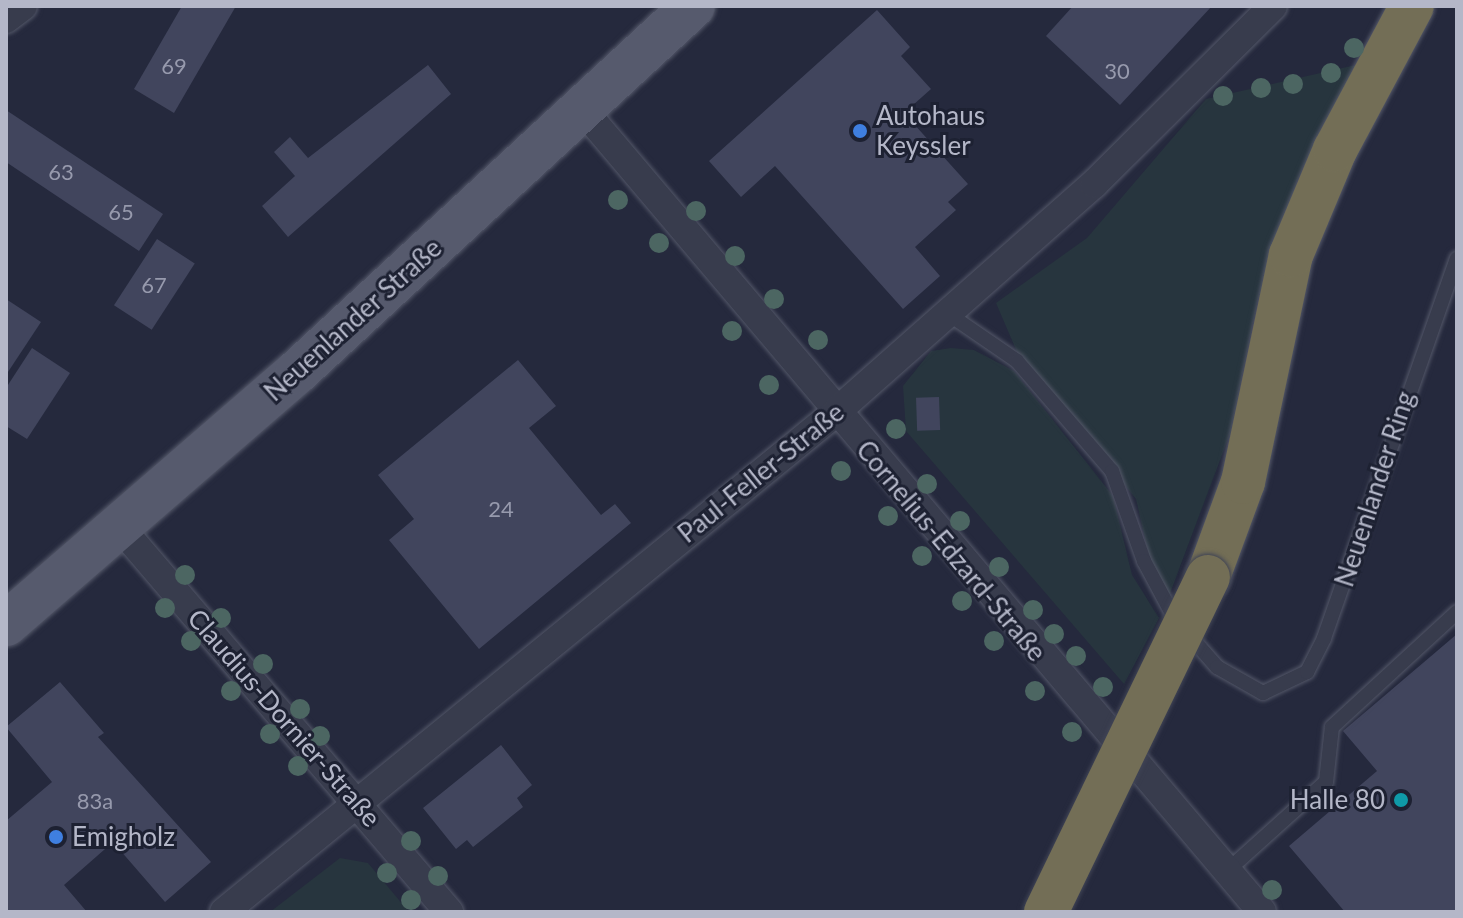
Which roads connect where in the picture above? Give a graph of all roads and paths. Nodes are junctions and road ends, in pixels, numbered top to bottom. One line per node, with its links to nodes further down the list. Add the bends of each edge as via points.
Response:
1 (23, 6): 5 (street)
2 (693, 6): 6 (main road, Neuenlander Straße)
3 (1273, 6): 8 (street, Paul-Feller-Straße, via 1094,184)
4 (1412, 6): 17 (highway, bridge, via 1335,150 1291,255 1243,482 1208,577)
5 (6, 19)
6 (584, 111): 9 (street, Cornelius-Edzard-Straße); 10 (main road, Neuenlander Straße)
7 (1457, 259): 8 (lane, Neuenlander Ring, via 1324,638 1307,672 1263,693 1217,667 1175,619 1144,561 1112,471 1017,361)
8 (947, 313): 9 (street, Paul-Feller-Straße)
9 (835, 413): 13 (street, Paul-Feller-Straße); 14 (street, Cornelius-Edzard-Straße)
10 (119, 526): 12 (main road, Neuenlander Straße); 13 (street, Claudius-Dornier-Straße)
11 (1457, 612): 14 (lane, via 1332,727 1326,782)
12 (6, 624)
13 (357, 803): 15 (street, Paul-Feller-Straße); 16 (street, Claudius-Dornier-Straße)
14 (1227, 871): 18 (street, Cornelius-Edzard-Straße)
15 (224, 912)
16 (449, 912)
17 (1046, 912)
18 (1262, 912)

